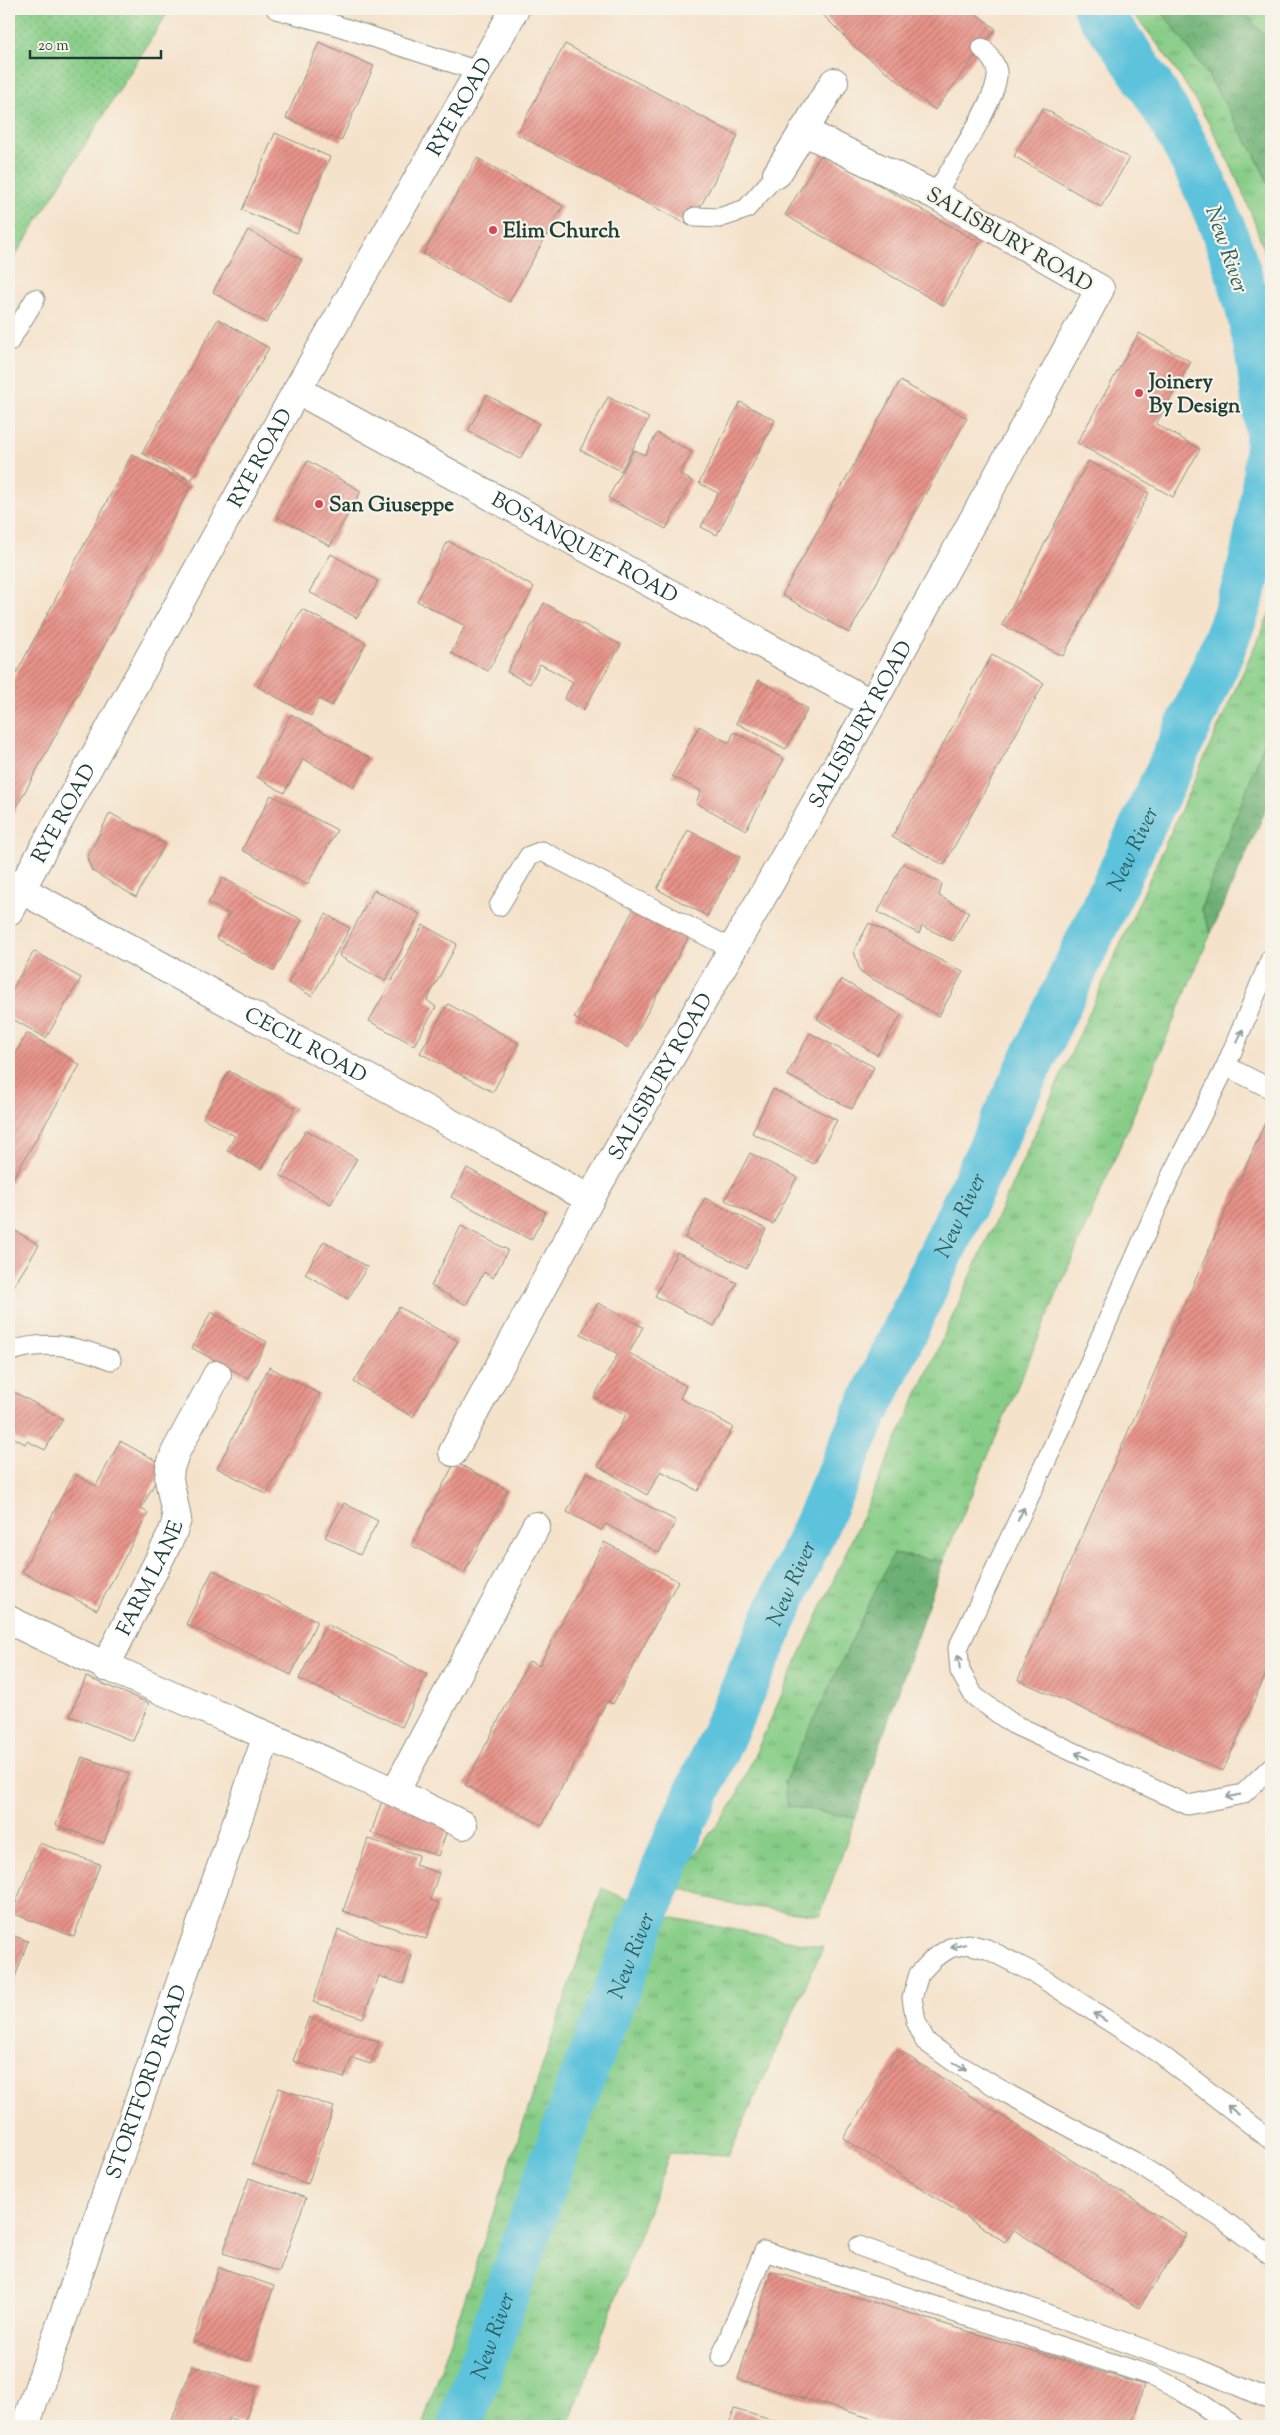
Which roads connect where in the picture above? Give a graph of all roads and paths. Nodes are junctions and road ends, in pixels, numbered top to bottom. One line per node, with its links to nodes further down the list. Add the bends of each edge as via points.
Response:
1 (276, 9): 4 (lane)
2 (515, 9): 4 (street, RYE ROAD)
3 (982, 48): 8 (lane, via 997,70 996,85 983,114)
4 (481, 72): 12 (street, RYE ROAD)
5 (834, 82): 6 (street)
6 (803, 131): 7 (street); 8 (street, SALISBURY ROAD)
7 (777, 174): 9 (lane, via 746,209 720,218)
8 (935, 195): 13 (street, SALISBURY ROAD, via 1100,289)
9 (695, 217)
10 (36, 299): 11 (lane)
11 (9, 342)
12 (297, 390): 13 (street, BOSANQUET ROAD); 14 (street, RYE ROAD)
13 (872, 704): 16 (street, SALISBURY ROAD)
14 (13, 895): 20 (street, CECIL ROAD)
15 (498, 906): 16 (lane, via 528,856 542,851)
16 (732, 949): 20 (street, SALISBURY ROAD)
17 (1271, 958): 18 (lane, one-way to 17)
18 (1226, 1066): 19 (lane); 29 (lane, one-way to 18, via 1243,1794 1188,1805 1013,1724 974,1696 960,1671 958,1648 1055,1442 1168,1182)
19 (1271, 1089)
20 (590, 1199): 24 (street, SALISBURY ROAD)
21 (9, 1352): 22 (lane, via 38,1345 63,1345)
22 (111, 1360)
23 (217, 1375): 27 (street, FARM LANE, via 170,1468 177,1519 172,1534)
24 (453, 1452)
25 (536, 1526): 30 (street)
26 (9, 1620): 27 (street)
27 (104, 1667): 28 (street)
28 (266, 1736): 30 (street); 37 (street, STORTFORD ROAD)
29 (1271, 1767)
30 (395, 1792): 31 (street)
31 (463, 1825)
32 (1271, 2140): 34 (lane, one-way to 34, via 1160,2054 1034,1973 987,1949 968,1944 950,1948 934,1958 919,1974 912,1998 916,2021 925,2041 969,2071 1133,2160 1221,2218)
33 (859, 2246): 36 (lane, via 1196,2368)
34 (1271, 2256)
35 (720, 2357): 38 (lane, via 764,2251 1152,2376 1183,2392)
36 (1271, 2400)
37 (26, 2426)
38 (1233, 2426)

